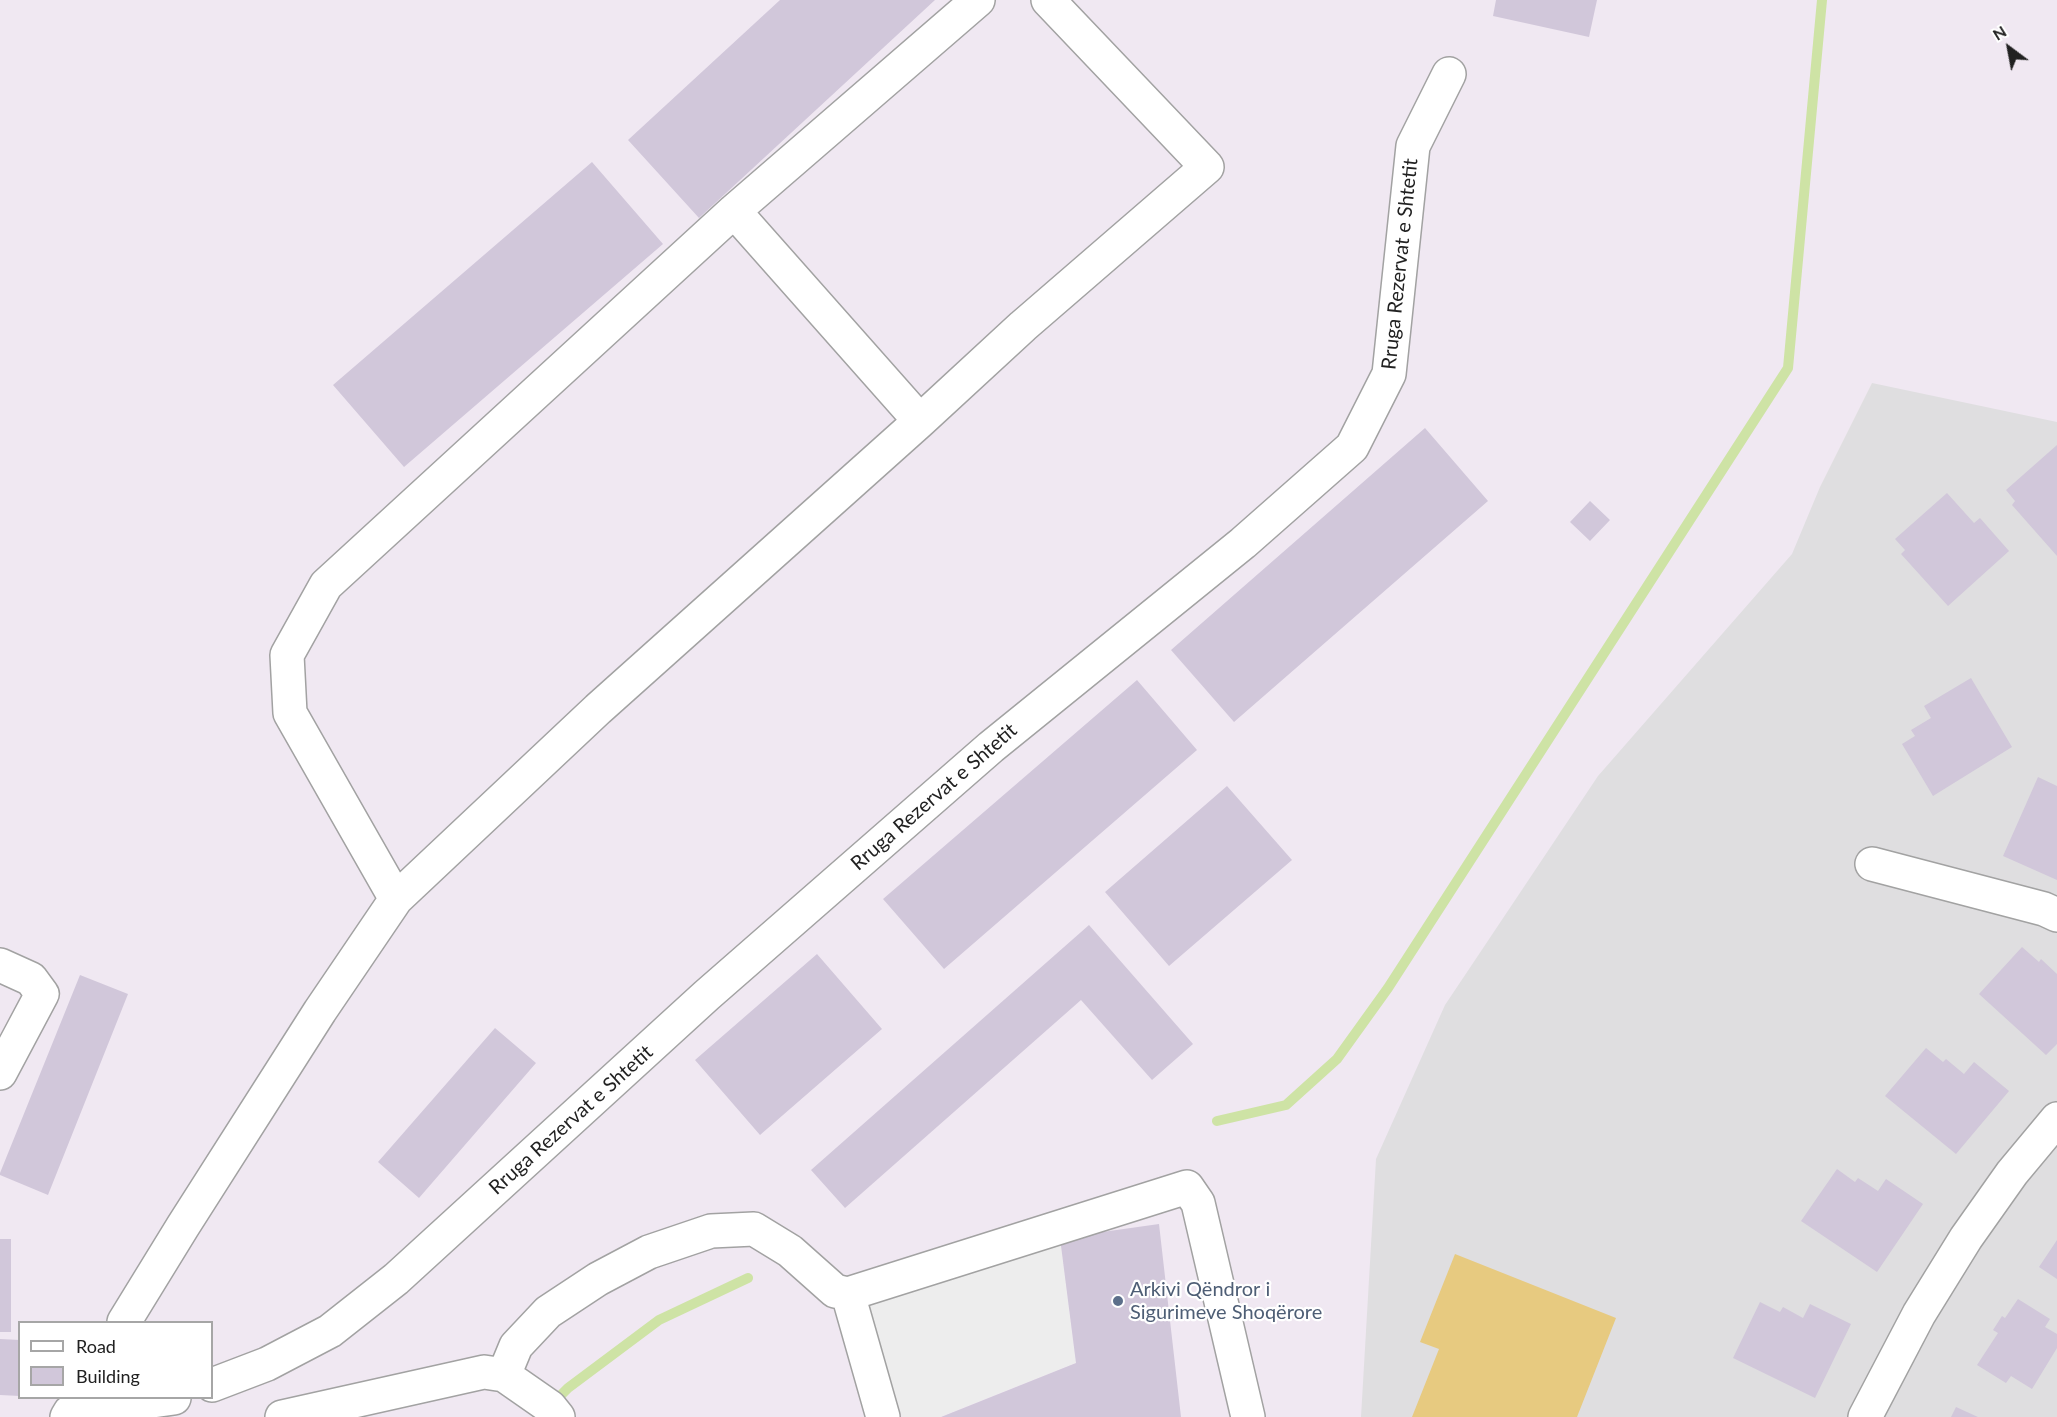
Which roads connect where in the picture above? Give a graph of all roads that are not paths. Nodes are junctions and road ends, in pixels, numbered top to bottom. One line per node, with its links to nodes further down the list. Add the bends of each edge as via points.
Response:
1 (978, 0): 4 (street)
2 (1048, 0): 5 (street, via 1207,167)
3 (1449, 74): 15 (street, Rruga Rezervat e Shtetit, via 1413,146 1389,374 1352,447 1243,543 982,754 707,995 396,1279 330,1331 267,1364)
4 (734, 211): 5 (street); 7 (street, via 326,585 287,655 290,712)
5 (920, 421): 7 (street, via 598,709)
6 (1872, 864): 8 (street)
7 (396, 899): 13 (street, via 314,1021)
8 (2057, 915)
9 (0, 965): 10 (street, via 31,979 42,994)
10 (0, 1073)
11 (2057, 1119): 22 (street, via 1966,1238 1919,1314)
12 (848, 1294): 14 (street, via 835,1290 790,1251 754,1229 711,1231 649,1252 548,1312 516,1346); 20 (street); 21 (street, via 1187,1187 1198,1203)
13 (125, 1321)
14 (509, 1379): 18 (street, via 484,1372); 19 (street)
15 (213, 1385)
16 (165, 1399): 17 (street)
17 (72, 1409)
18 (282, 1417)
19 (558, 1417)
20 (883, 1417)
21 (1248, 1417)
22 (1865, 1417)

